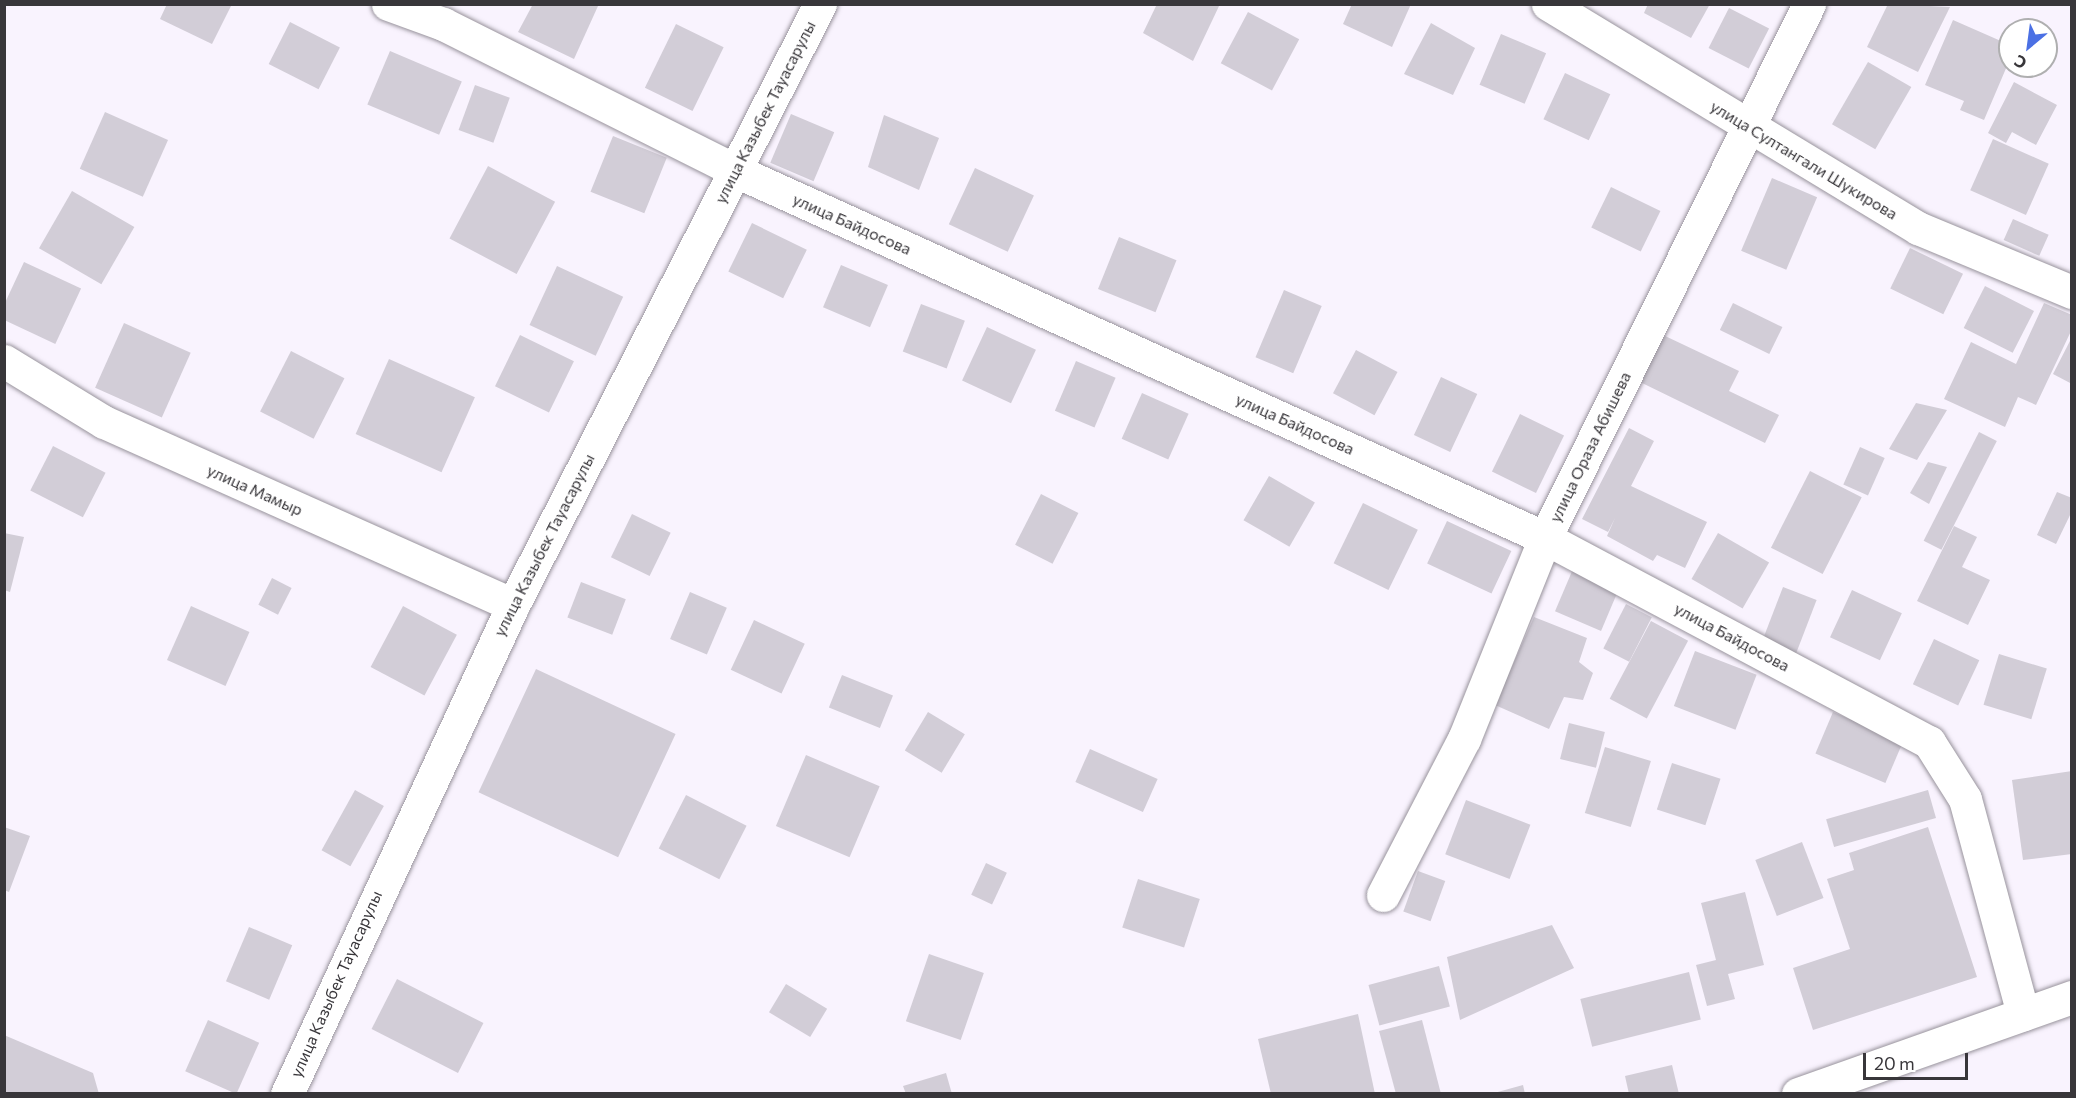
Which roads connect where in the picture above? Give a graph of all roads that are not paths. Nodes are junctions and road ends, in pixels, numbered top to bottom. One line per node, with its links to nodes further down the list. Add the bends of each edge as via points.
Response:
1 (388, 4): 6 (street, улица Байдосова, via 443,24)
2 (820, 4): 6 (street, улица Казыбек Тауасарулы)
3 (1548, 4): 5 (street, улица Султангали Шукирова)
4 (1809, 4): 5 (street, улица Ораза Абишева)
5 (1746, 126): 7 (street, улица Султангали Шукирова, via 1918,228); 9 (street, улица Ораза Абишева)
6 (736, 171): 9 (street, улица Байдосова); 10 (street, улица Казыбек Тауасарулы)
7 (2072, 292)
8 (4, 361): 10 (street, улица Мамыр, via 104,422)
9 (1545, 538): 11 (street, улица Ораза Абишева, via 1464,739); 13 (street, улица Байдосова, via 1929,742 1965,799)
10 (513, 605): 14 (street, улица Казыбек Тауасарулы)
11 (1383, 895)
12 (2072, 997): 13 (street)
13 (2023, 1014): 15 (street)
14 (287, 1094)
15 (1798, 1094)

